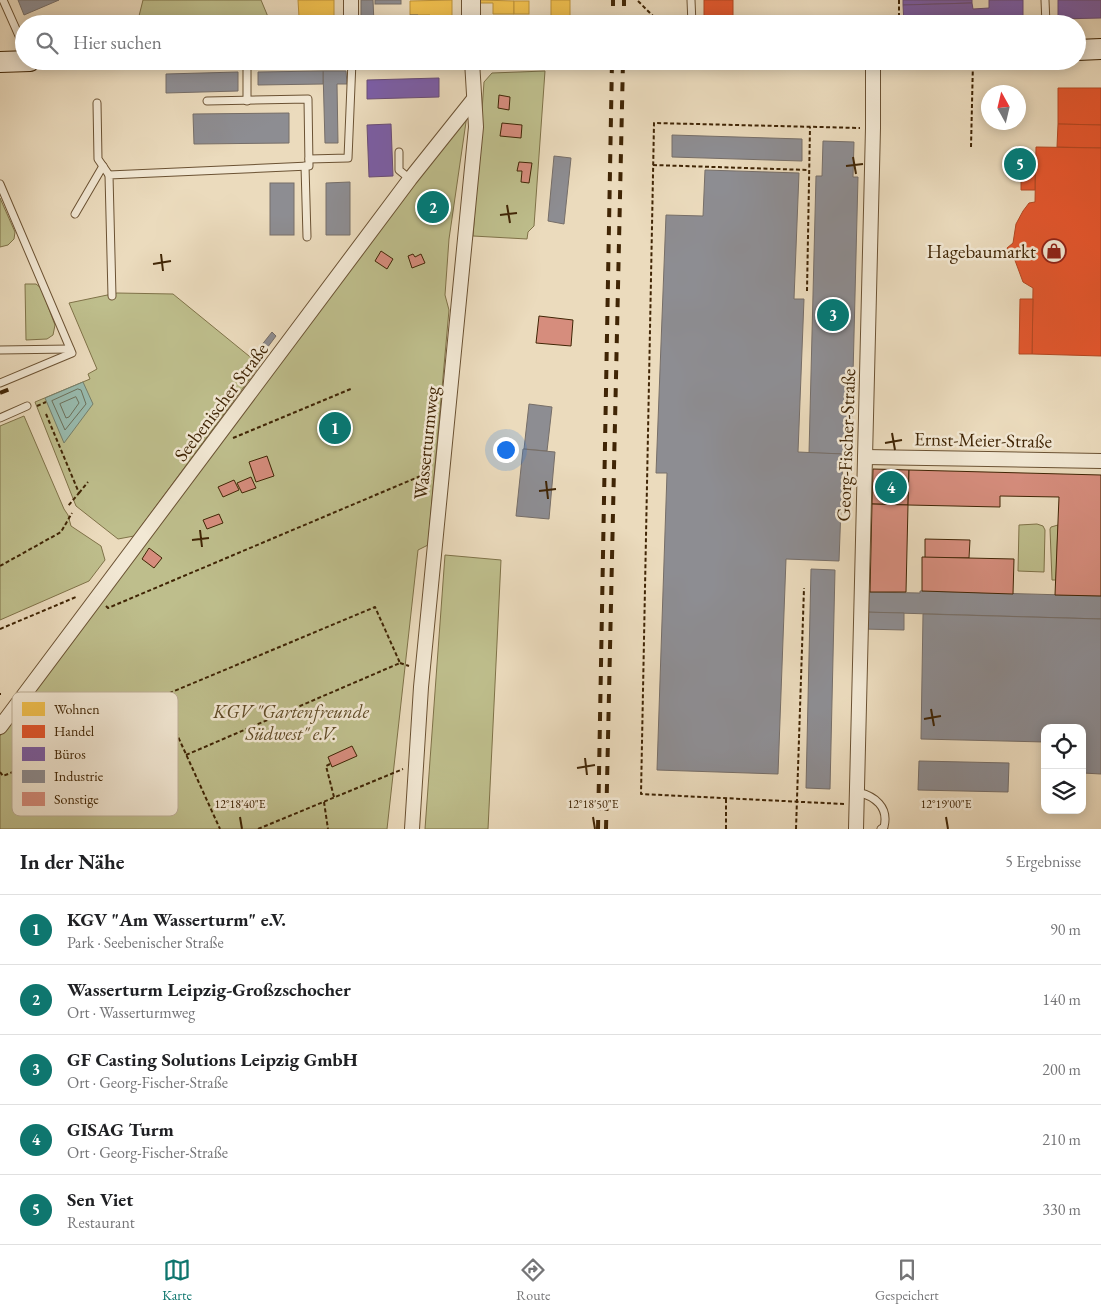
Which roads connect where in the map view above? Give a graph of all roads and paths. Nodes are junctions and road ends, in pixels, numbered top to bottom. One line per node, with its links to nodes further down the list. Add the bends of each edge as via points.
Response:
1 (3, 0): 14 (lane)
2 (351, 0): 8 (street)
3 (471, 0): 9 (street)
4 (691, 0): 11 (lane)
5 (899, 0): 12 (path)
6 (1045, 0): 13 (lane)
7 (638, 1): 10 (path)
8 (351, 15)
9 (471, 15)
10 (652, 15)
11 (692, 15)
12 (899, 15)
13 (1046, 15)
14 (15, 27)
15 (1101, 49): 16 (main road)
16 (1086, 50)
17 (0, 62): 18 (main road)
18 (15, 62)
19 (247, 70): 24 (lane)
20 (352, 70): 32 (lane, via 348,158)
21 (472, 70): 25 (street, Wasserturmweg)
22 (873, 70): 29 (street, Georg-Fischer-Straße)
23 (973, 70): 30 (path)
24 (247, 100): 26 (lane); 32 (lane, via 308,99)
25 (473, 100): 38 (street, Seebenischer Straße); 55 (street, Wasserturmweg, via 476,127)
26 (208, 101)
27 (97, 103): 34 (lane, via 98,159)
28 (810, 127): 29 (path); 33 (path, via 654,124); 36 (path)
29 (874, 128): 53 (street, Georg-Fischer-Straße)
30 (971, 147)
31 (399, 152): 38 (lane, via 399,170)
32 (309, 159): 35 (lane, via 309,166)
33 (653, 165): 36 (path); 76 (path, via 641,794)
34 (103, 166): 37 (lane); 40 (lane)
35 (305, 166): 37 (lane); 41 (lane)
36 (809, 170): 42 (path)
37 (109, 175): 43 (lane)
38 (410, 179): 52 (street, Seebenischer Straße)
39 (0, 184): 45 (lane)
40 (75, 214)
41 (307, 236)
42 (807, 291)
43 (112, 296)
44 (0, 350): 45 (lane)
45 (70, 350): 46 (lane, via 72,353)
46 (0, 382)
47 (353, 388): 52 (path)
48 (46, 402): 49 (path)
49 (31, 407): 51 (lane)
50 (46, 414): 57 (path)
51 (0, 418)
52 (211, 447): 63 (street, Seebenischer Straße)
53 (865, 457): 54 (street, Ernst-Meier-Straße); 77 (street, Georg-Fischer-Straße)
54 (1101, 461)
55 (443, 467): 63 (path, via 108,608); 71 (street, Wasserturmweg)
56 (88, 482): 57 (path)
57 (80, 493): 58 (path)
58 (68, 506)
59 (72, 513): 60 (path, via 61,532)
60 (0, 566)
61 (804, 588): 78 (path)
62 (76, 597): 64 (path)
63 (97, 598): 65 (street, Seebenischer Straße)
64 (0, 629)
65 (26, 692)
66 (172, 692): 70 (path, via 375,607 400,663)
67 (12, 711): 68 (street, Seebenischer Straße)
68 (0, 727)
69 (178, 737): 70 (path)
70 (186, 755): 80 (path)
71 (416, 763): 75 (path); 83 (street, Wasserturmweg)
72 (330, 764): 75 (path, via 326,766)
73 (0, 772): 74 (path, via 4,776)
74 (12, 773)
75 (334, 797): 79 (path)
76 (726, 797): 78 (path); 84 (path)
77 (857, 798): 78 (path); 86 (street, Georg-Fischer-Straße); 87 (lane, via 869,794 882,805 886,818)
78 (797, 801): 85 (path)
79 (324, 802): 81 (path); 82 (path)
80 (220, 829)
81 (258, 829)
82 (328, 829)
83 (412, 829)
84 (726, 829)
85 (796, 829)
86 (856, 829)
87 (881, 829)

